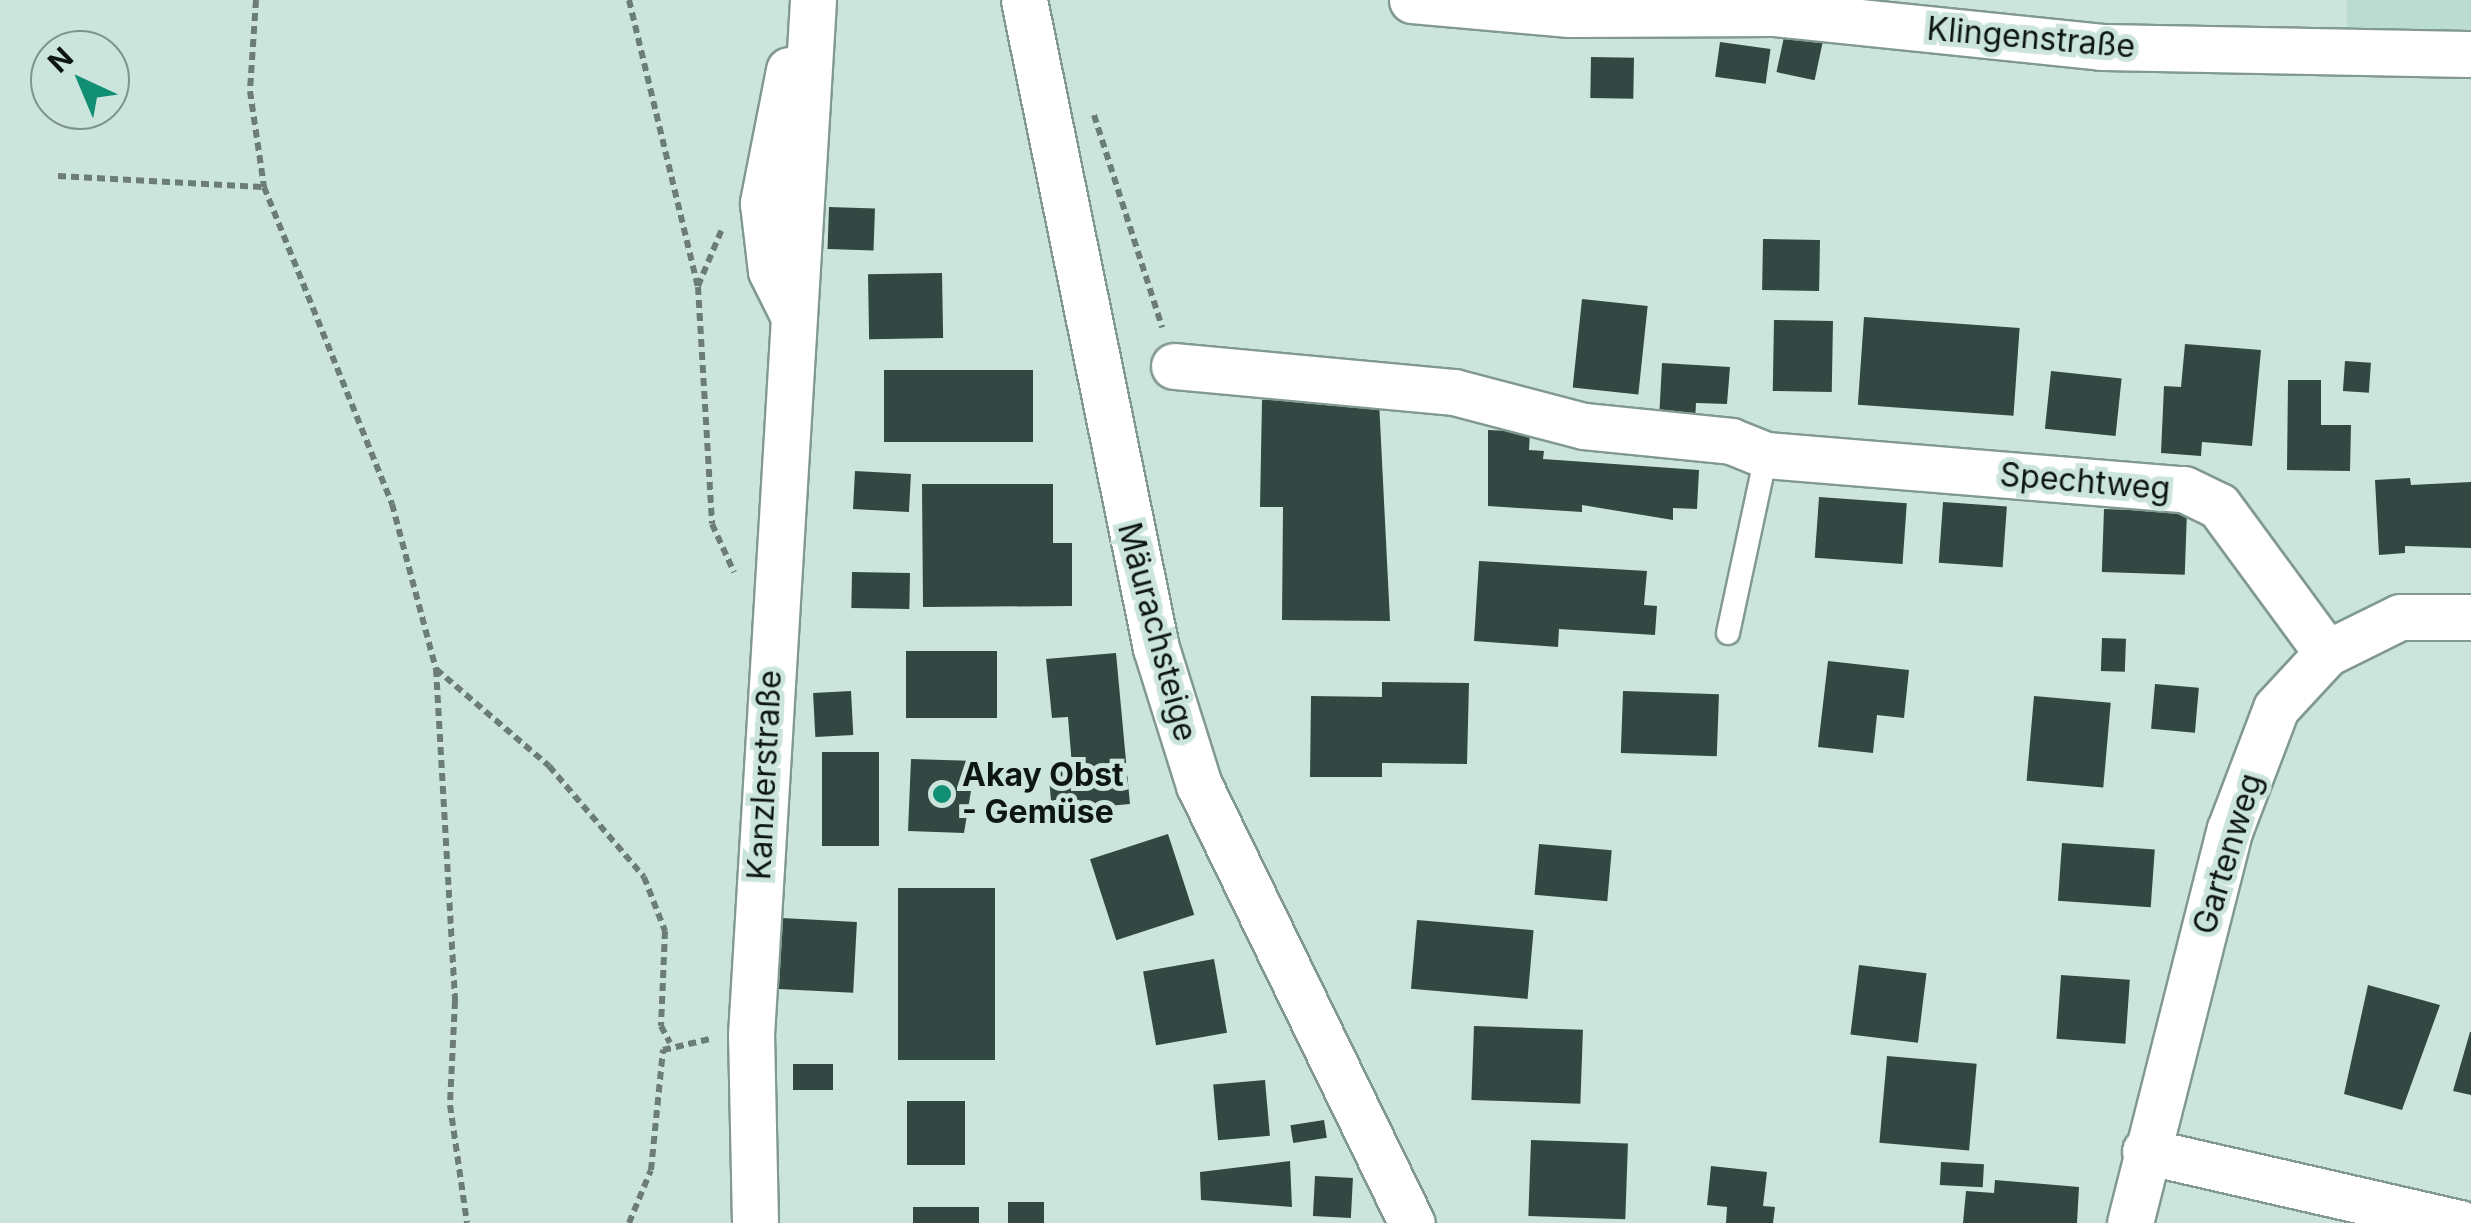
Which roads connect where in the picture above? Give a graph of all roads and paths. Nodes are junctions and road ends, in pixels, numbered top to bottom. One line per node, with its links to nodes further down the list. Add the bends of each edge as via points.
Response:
1 (256, 0): 9 (path, via 250,91)
2 (629, 0): 12 (path, via 698,287 712,524 738,581)
3 (1024, 0): 21 (street, Mäurachsteige, via 1156,648 1199,784)
4 (1412, 0): 6 (street, Klingenstraße, via 1568,14 1773,13 2102,47)
5 (812, 14): 12 (street, Kanzlerstraße, via 800,328)
6 (2471, 54)
7 (1086, 104): 10 (path)
8 (58, 176): 9 (path)
9 (264, 187): 16 (path, via 392,504)
10 (1174, 366): 11 (street, Spechtweg, via 1454,392 1584,426 1732,441)
11 (1766, 456): 14 (lane); 15 (street, Spechtweg, via 2184,489 2219,506)
12 (774, 602): 20 (street, Kanzlerstraße, via 751,1035)
13 (2471, 617): 15 (street, Gartenweg, via 2400,617)
14 (1728, 633)
15 (2327, 653): 17 (street, Gartenweg, via 2276,708 2230,829)
16 (436, 669): 18 (path, via 455,1001 450,1105); 19 (path, via 549,766 657,902 667,965 661,1026 670,1043 658,1062 651,1170)
17 (2145, 1151): 22 (street, Gartenweg); 23 (street)
18 (467, 1223)
19 (629, 1223)
20 (755, 1223)
21 (1412, 1223)
22 (2130, 1223)
23 (2460, 1223)

